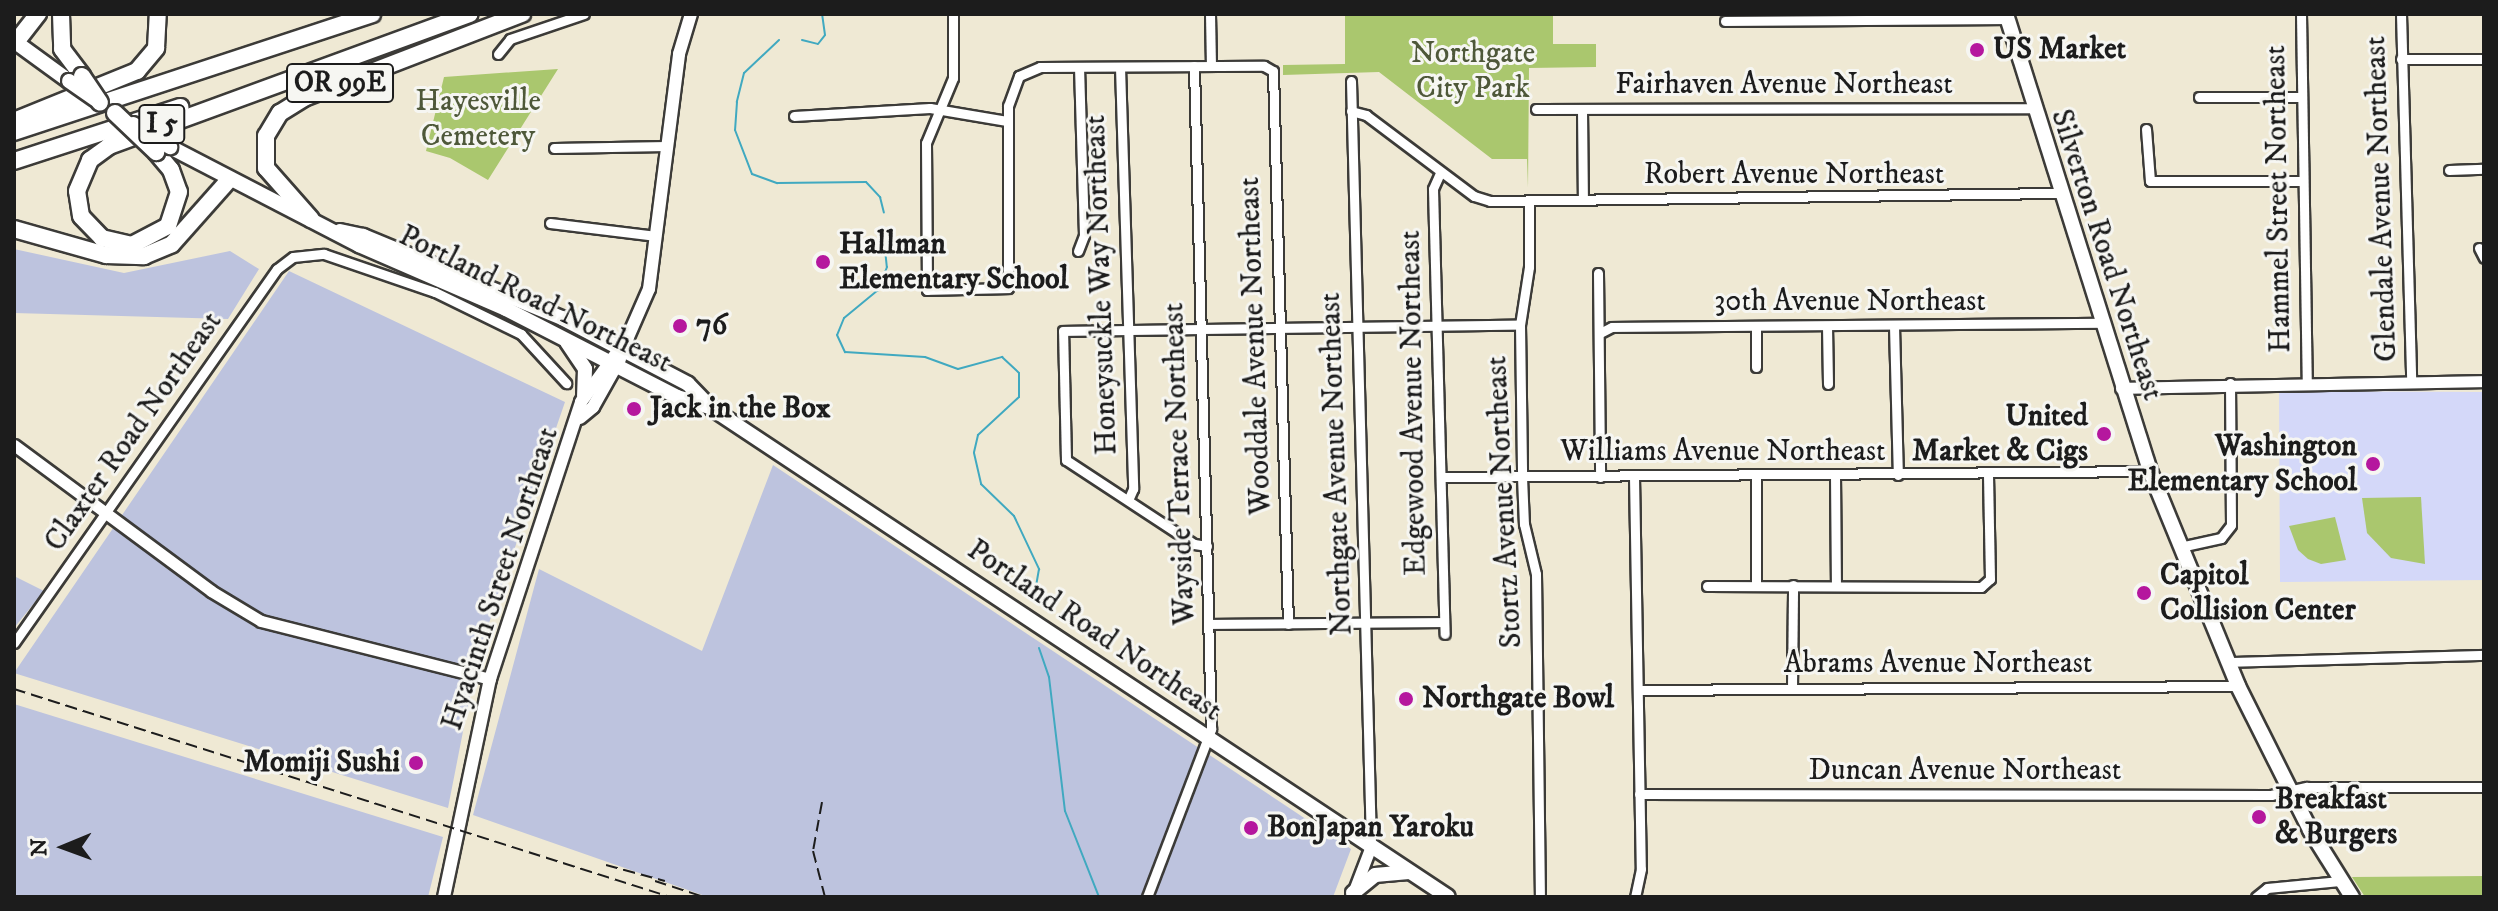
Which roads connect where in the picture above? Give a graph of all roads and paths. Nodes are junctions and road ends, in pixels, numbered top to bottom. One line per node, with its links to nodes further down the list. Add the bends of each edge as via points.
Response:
1 (38, 14): 16 (highway)
2 (61, 14): 24 (highway, via 62,49)
3 (158, 14): 36 (highway, via 156,48 137,71)
4 (372, 14): 39 (highway, I 5)
5 (461, 14): 43 (highway, I 5)
6 (470, 14): 42 (highway, I 5, via 109,146 90,160 77,191 81,216 102,238 132,245 168,226 179,192)
7 (522, 14): 52 (highway, OR 99E, via 304,98 280,113 266,136 266,168)
8 (584, 14): 17 (street, via 510,39)
9 (691, 14): 40 (main road, Hyacinth Street Northeast, via 679,54)
10 (953, 14): 29 (street, via 953,78)
11 (1210, 14): 21 (street)
12 (2301, 14): 27 (street, Hammel Street Northeast)
13 (2401, 14): 18 (street, Glendale Avenue Northeast)
14 (2007, 16): 15 (street); 30 (main road, Silverton Road Northeast)
15 (1725, 21)
16 (15, 42): 24 (main road)
17 (498, 54)
18 (2401, 59): 19 (street); 75 (street, Glendale Avenue Northeast)
19 (2484, 59)
20 (1194, 66): 21 (street); 22 (street); 67 (street, Wayside Terrace Northeast)
21 (1211, 66): 64 (street, Wooddale Avenue Northeast, via 1271,68)
22 (1120, 67): 23 (street); 68 (street, Honeysuckle Way Northeast)
23 (1079, 68): 37 (street, via 1040,67 1019,76 1010,93); 57 (street, via 1084,235)
24 (76, 78): 28 (highway, I 5, bridge)
25 (1351, 81): 33 (street, Northgate Avenue Northeast)
26 (2199, 97): 27 (street)
27 (2301, 97): 48 (street, Hammel Street Northeast)
28 (100, 103): 34 (main road, bridge)
29 (939, 108): 35 (street, via 811,111); 37 (street); 37 (street, via 925,151 927,290 1008,288)
30 (2032, 108): 32 (street, Fairhaven Avenue Northeast); 49 (main road, Silverton Road Northeast)
31 (1536, 109): 32 (street, Fairhaven Avenue Northeast)
32 (1582, 110): 50 (street)
33 (1351, 111): 46 (street, Robert Avenue Northeast, via 1366,115); 65 (street, Northgate Avenue Northeast)
34 (115, 113): 42 (highway, I 5, bridge)
35 (794, 116)
36 (14, 121)
37 (1007, 121)
38 (2146, 129): 48 (street, via 2150,181)
39 (14, 132)
40 (667, 146): 41 (street); 56 (main road, Hyacinth Street Northeast)
41 (554, 148)
42 (163, 149): 47 (main road, Portland Road Northeast)
43 (14, 161)
44 (2484, 169): 45 (street)
45 (2449, 170)
46 (1440, 173): 51 (street, Robert Avenue Northeast, via 1481,199); 61 (street, Edgewood Avenue Northeast, via 1433,184)
47 (228, 181): 52 (main road, Portland Road Northeast); 54 (highway, via 172,244 144,256 106,255)
48 (2302, 181): 78 (street, Hammel Street Northeast)
49 (2059, 193): 50 (street, Robert Avenue Northeast); 59 (main road, Silverton Road Northeast)
50 (1583, 200): 51 (street, Robert Avenue Northeast)
51 (1529, 201): 60 (street, Stortz Avenue Northeast, via 1529,267)
52 (311, 219): 55 (main road, Portland Road Northeast)
53 (550, 223): 56 (street)
54 (14, 229)
55 (340, 231): 70 (main road, Portland Road Northeast, via 359,245); 71 (main road, Portland Road Northeast, via 363,236)
56 (656, 236): 71 (main road, Hyacinth Street Northeast, via 646,300)
57 (1078, 251)
58 (1598, 273): 69 (street)
59 (2100, 323): 63 (street, 30th Avenue Northeast); 80 (main road, Silverton Road Northeast)
60 (1520, 325): 61 (street); 91 (street, Stortz Avenue Northeast)
61 (1436, 326): 65 (street); 90 (street, Edgewood Avenue Northeast)
62 (1827, 326): 63 (street, 30th Avenue Northeast); 66 (street, 30th Avenue Northeast); 79 (street)
63 (1894, 326): 87 (street)
64 (1279, 327): 65 (street); 67 (street); 105 (street, Wooddale Avenue Northeast)
65 (1357, 327): 103 (street, Northgate Avenue Northeast)
66 (1756, 327): 69 (street, 30th Avenue Northeast, via 1612,327); 73 (street)
67 (1200, 328): 68 (street); 96 (street, Wayside Terrace Northeast)
68 (1127, 329): 94 (street, Honeysuckle Way Northeast, via 1133,489); 94 (street, via 1063,331 1066,460)
69 (1600, 333): 92 (street)
70 (565, 338): 72 (main road, Portland Road Northeast); 81 (main road, via 585,369)
71 (622, 347): 72 (main road, Hyacinth Street Northeast); 82 (main road, Portland Road Northeast, via 688,384)
72 (613, 363): 81 (main road, Hyacinth Street Northeast); 82 (main road, Portland Road Northeast, via 677,397); 83 (main road, Hyacinth Street Northeast, via 593,407)
73 (1756, 367)
74 (2484, 381): 75 (street)
75 (2411, 382): 78 (street)
76 (566, 383): 95 (street, Claxter Road Northeast, via 550,372 528,340 509,328 395,276 324,254 298,254 277,269)
77 (2230, 383): 78 (street); 80 (street); 97 (street, via 2231,525 2221,538)
78 (2307, 383)
79 (1828, 384)
80 (2121, 388): 85 (main road, Silverton Road Northeast)
81 (584, 396): 83 (main road, Hyacinth Street Northeast)
82 (711, 408): 114 (main road, Portland Road Northeast)
83 (580, 418): 110 (main road, Hyacinth Street Northeast)
84 (14, 445): 95 (street)
85 (2150, 471): 88 (street, Williams Avenue Northeast); 97 (main road, Silverton Road Northeast)
86 (1835, 475): 87 (street, Williams Avenue Northeast); 89 (street, Williams Avenue Northeast); 100 (street)
87 (1898, 475): 88 (street, Williams Avenue Northeast)
88 (1988, 475): 100 (street, via 1987,584)
89 (1756, 476): 93 (street, Williams Avenue Northeast); 98 (street)
90 (1441, 477): 91 (street, Williams Avenue Northeast); 102 (street, Edgewood Avenue Northeast)
91 (1522, 477): 92 (street, Williams Avenue Northeast); 125 (street, Stortz Avenue Northeast, via 1524,524 1536,574)
92 (1600, 477): 93 (street, Williams Avenue Northeast)
93 (1634, 477): 113 (street)
94 (1128, 500): 96 (street, via 1194,544)
95 (110, 512): 107 (street, Claxter Road Northeast); 110 (street, via 211,591 261,621)
96 (1207, 546): 104 (street, Wayside Terrace Northeast)
97 (2180, 547): 109 (main road, Silverton Road Northeast)
98 (1756, 585): 99 (street); 101 (street)
99 (1793, 585): 100 (street); 112 (street)
100 (1836, 585)
101 (1707, 586)
102 (1444, 622): 103 (street); 106 (street, Edgewood Avenue Northeast)
103 (1366, 623): 105 (street); 118 (street, Northgate Avenue Northeast)
104 (1209, 624): 105 (street); 114 (street, Wayside Terrace Northeast)
105 (1288, 624)
106 (1445, 634)
107 (14, 643)
108 (2484, 655): 109 (street)
109 (2228, 662): 111 (main road, Silverton Road Northeast)
110 (490, 679): 122 (main road, Hyacinth Street Northeast)
111 (2238, 686): 112 (street, Abrams Avenue Northeast); 116 (main road, Silverton Road Northeast)
112 (1792, 688): 113 (street, Abrams Avenue Northeast)
113 (1639, 690): 117 (street)
114 (1210, 739): 118 (main road, Portland Road Northeast); 123 (street, Wayside Terrace Northeast)
115 (2484, 787): 116 (street, Duncan Avenue Northeast)
116 (2290, 791): 117 (street, Duncan Avenue Northeast); 120 (main road, Silverton Road Northeast)
117 (1639, 794): 126 (street, via 1641,869)
118 (1371, 846): 119 (main road, Portland Road Northeast); 121 (street)
119 (1410, 872): 121 (main road, via 1375,875); 124 (main road, Portland Road Northeast)
120 (2340, 881): 127 (street, via 2267,888); 128 (main road, Silverton Road Northeast)
121 (1352, 895)
122 (444, 897)
123 (1147, 897)
124 (1448, 897)
125 (1540, 897)
126 (1635, 897)
127 (2256, 897)
128 (2352, 897)

